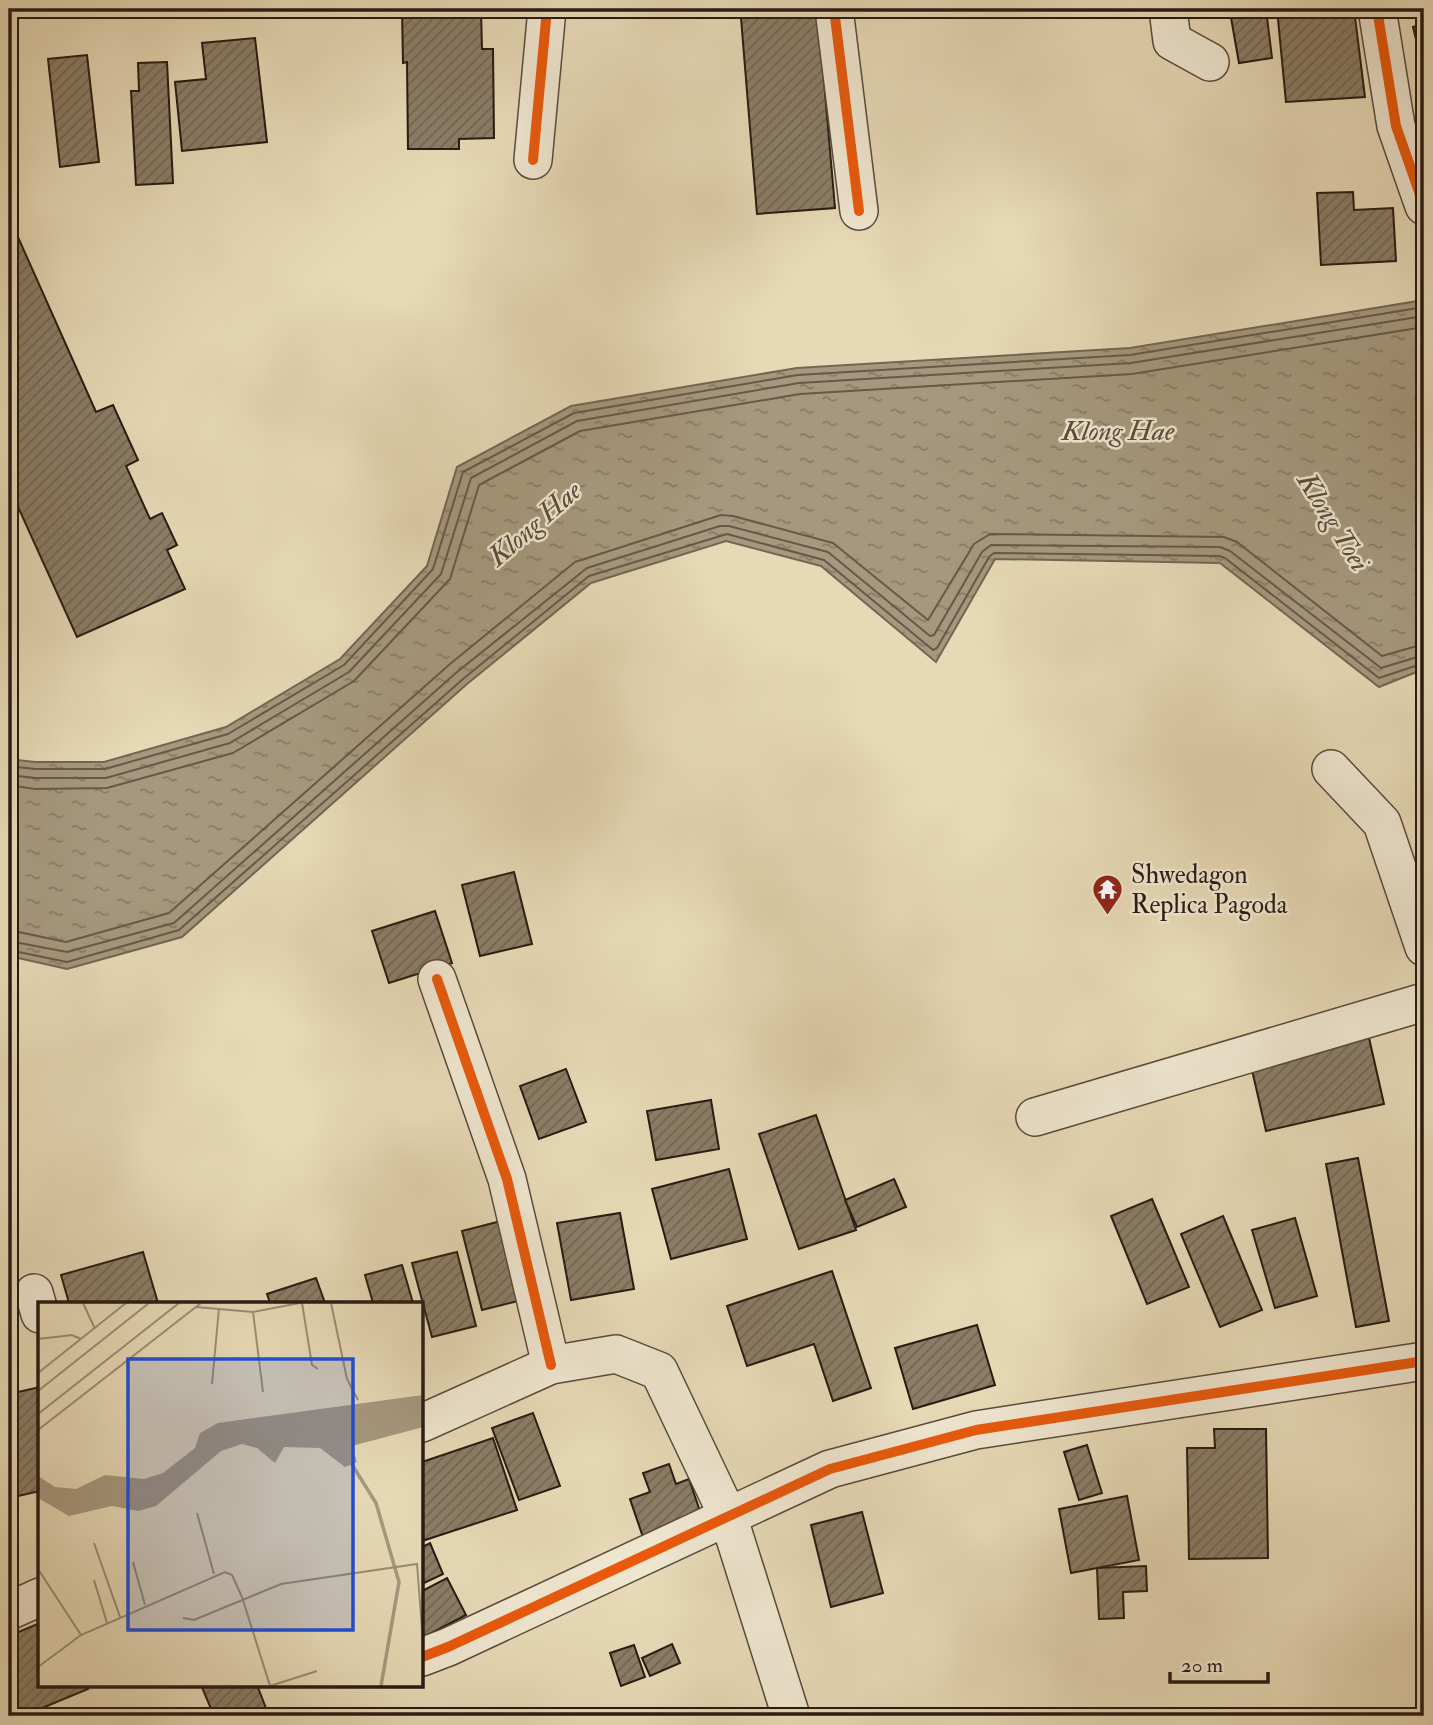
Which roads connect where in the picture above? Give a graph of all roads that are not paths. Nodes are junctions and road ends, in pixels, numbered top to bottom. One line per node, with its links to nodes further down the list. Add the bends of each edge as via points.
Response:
1 (547, 9): 6 (street)
2 (834, 9): 8 (street)
3 (1168, 9): 5 (street, via 1172,41)
4 (1377, 9): 7 (street, via 1396,126)
5 (1210, 62)
6 (533, 160)
7 (1424, 206)
8 (859, 211)
9 (1331, 769): 10 (street, via 1382,823)
10 (1424, 947)
11 (437, 979): 15 (street, via 507,1179)
12 (1424, 1002): 13 (street)
13 (1035, 1117)
14 (1424, 1361): 17 (street, via 976,1430 830,1469)
15 (551, 1365): 16 (street); 17 (street, via 615,1354 659,1371)
16 (424, 1422)
17 (728, 1516): 20 (street); 21 (street)
18 (38, 1598): 19 (street)
19 (9, 1612)
20 (424, 1656)
21 (791, 1716)

